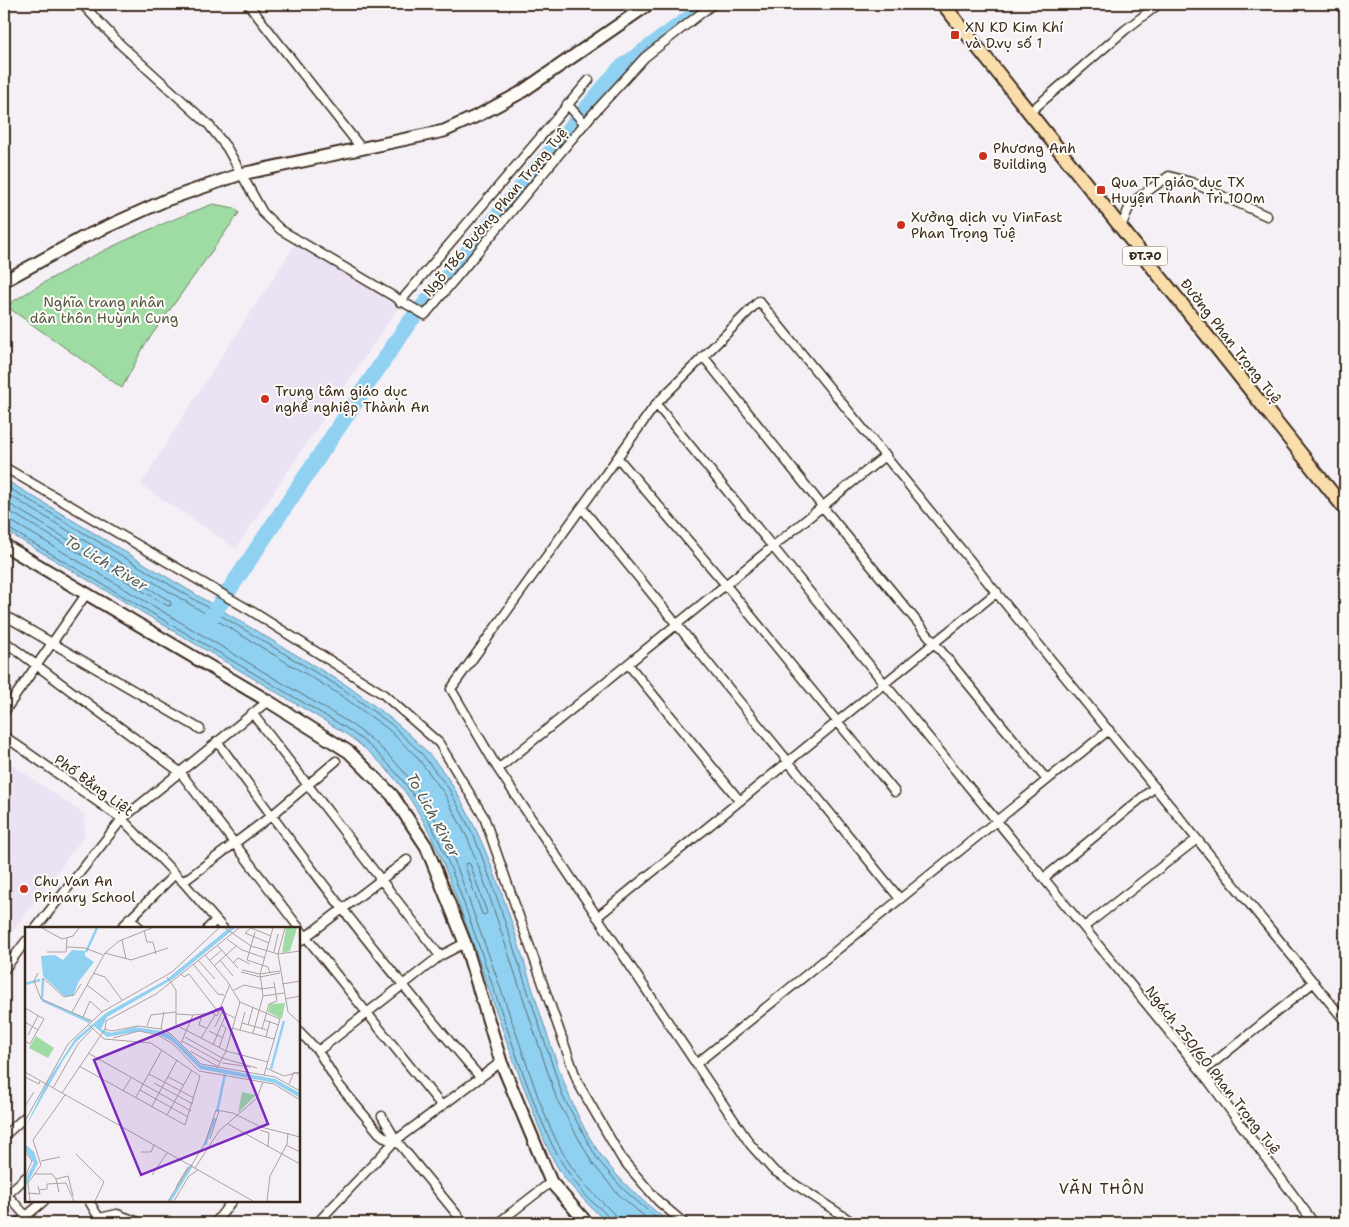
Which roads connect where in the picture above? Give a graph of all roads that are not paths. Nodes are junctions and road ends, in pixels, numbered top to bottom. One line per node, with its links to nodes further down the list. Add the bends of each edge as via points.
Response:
1 (248, 4): 11 (street)
2 (649, 4): 11 (street, via 520,93 479,115 444,131)
3 (713, 4): 10 (street, Ngõ 186 Đường Phan Trọng Tuệ, via 645,56)
4 (943, 4): 9 (main road, Đường Phan Trọng Tuệ / ĐT.70)
5 (1160, 4): 9 (street)
6 (84, 5): 12 (street, Ngõ 186 Đường Phan Trọng Tuệ, via 121,45 209,125)
7 (589, 80): 8 (street)
8 (567, 104): 10 (street); 16 (street)
9 (1030, 112): 14 (main road, Đường Phan Trọng Tuệ / ĐT.70)
10 (581, 119): 16 (street, Ngõ 186 Đường Phan Trọng Tuệ, via 425,315)
11 (362, 149): 12 (street)
12 (241, 174): 15 (street, via 166,200 82,238); 16 (street, Ngõ 186 Đường Phan Trọng Tuệ, via 263,213 281,230)
13 (1267, 216): 14 (street, via 1192,182 1169,176 1131,204)
14 (1121, 227): 24 (main road, Đường Phan Trọng Tuệ / ĐT.70)
15 (4, 281)
16 (400, 302)
17 (703, 356): 18 (street); 19 (street, via 759,301); 22 (street)
18 (656, 404): 20 (street); 26 (street, Ngách 250/60 Phan Trọng Tuệ)
19 (886, 455): 22 (street); 28 (street)
20 (618, 458): 23 (street); 27 (street)
21 (4, 467): 112 (street, via 253,612 383,694 439,743 484,817 578,1083 622,1159 658,1201)
22 (822, 506): 26 (street); 33 (street)
23 (582, 508): 31 (street); 48 (street, via 451,689)
24 (1345, 509)
25 (4, 545): 29 (street)
26 (773, 546): 27 (street); 37 (street, Ngách 250/60 Phan Trọng Tuệ)
27 (725, 584): 31 (street); 41 (street)
28 (997, 592): 33 (street); 43 (street)
29 (87, 594): 34 (street); 38 (street)
30 (4, 615): 34 (street)
31 (677, 624): 36 (street); 47 (street)
32 (4, 641): 35 (street)
33 (934, 643): 37 (street); 50 (street)
34 (50, 644): 35 (street); 42 (street)
35 (36, 664): 39 (street); 49 (street)
36 (628, 664): 48 (street); 54 (street)
37 (884, 684): 41 (street); 57 (street, Ngách 250/60 Phan Trọng Tuệ)
38 (268, 701): 40 (street); 79 (street, via 349,752 392,795 426,846)
39 (4, 712)
40 (252, 713): 45 (street); 51 (street)
41 (837, 722): 47 (street); 53 (street)
42 (200, 730)
43 (1109, 730): 50 (street); 52 (street)
44 (4, 736): 56 (street, Phố Bằng Liệt)
45 (217, 741): 49 (street); 55 (street)
46 (336, 761): 51 (street)
47 (788, 761): 54 (street); 65 (street)
48 (498, 769): 67 (street)
49 (180, 772): 56 (street); 59 (street)
50 (1047, 780): 57 (street)
51 (309, 786): 55 (street); 63 (street)
52 (1155, 787): 58 (street); 62 (street)
53 (895, 792)
54 (740, 801): 67 (street)
55 (271, 816): 59 (street); 66 (street)
56 (122, 819): 61 (street, Phố Bằng Liệt); 70 (street)
57 (997, 822): 62 (street, Ngách 250/60 Phan Trọng Tuệ); 65 (street)
58 (1197, 839): 76 (street); 82 (street)
59 (235, 842): 64 (street); 75 (street)
60 (407, 860): 63 (street)
61 (174, 875): 64 (street, Phố Bằng Liệt); 68 (street)
62 (1044, 878): 76 (street, Ngách 250/60 Phan Trọng Tuệ)
63 (379, 880): 66 (street); 80 (street)
64 (183, 882): 69 (street, Phố Bằng Liệt)
65 (900, 899): 89 (street)
66 (342, 908): 77 (street); 83 (street)
67 (597, 916): 89 (street)
68 (129, 918): 71 (street); 72 (street)
69 (216, 920): 73 (street); 74 (street, Phố Bằng Liệt)
70 (37, 927)
71 (122, 927)
72 (139, 927)
73 (209, 927)
74 (222, 927)
75 (294, 927)
76 (1087, 930): 90 (street, Ngách 250/60 Phan Trọng Tuệ)
77 (302, 939): 84 (street)
78 (25, 941): 81 (street)
79 (465, 943): 80 (street); 88 (street)
80 (440, 956): 83 (street)
81 (4, 970)
82 (1314, 982): 85 (street); 90 (street)
83 (402, 986): 84 (street); 91 (street)
84 (367, 1014): 87 (street); 92 (street)
85 (1345, 1021)
86 (300, 1032): 87 (street)
87 (318, 1051): 96 (street, via 339,1085 379,1134)
88 (501, 1062): 91 (street); 98 (street)
89 (696, 1064): 113 (street, via 750,1144 773,1170)
90 (1202, 1072): 114 (street, Ngách 250/60 Phan Trọng Tuệ)
91 (479, 1076): 92 (street)
92 (441, 1105): 96 (street)
93 (382, 1116): 96 (street)
94 (25, 1117): 95 (street)
95 (4, 1136)
96 (396, 1140): 108 (street); 109 (street)
97 (25, 1178): 99 (street)
98 (550, 1182): 110 (street); 111 (street)
99 (5, 1193): 103 (street)
100 (43, 1202): 103 (street)
101 (90, 1202): 106 (street, via 99,1218 117,1214)
102 (231, 1202): 107 (street)
103 (26, 1216): 104 (street); 105 (street)
104 (18, 1223)
105 (32, 1223)
106 (141, 1223)
107 (215, 1223)
108 (317, 1223)
109 (464, 1223)
110 (498, 1223)
111 (585, 1223)
112 (684, 1223)
113 (854, 1223)
114 (1314, 1223)

